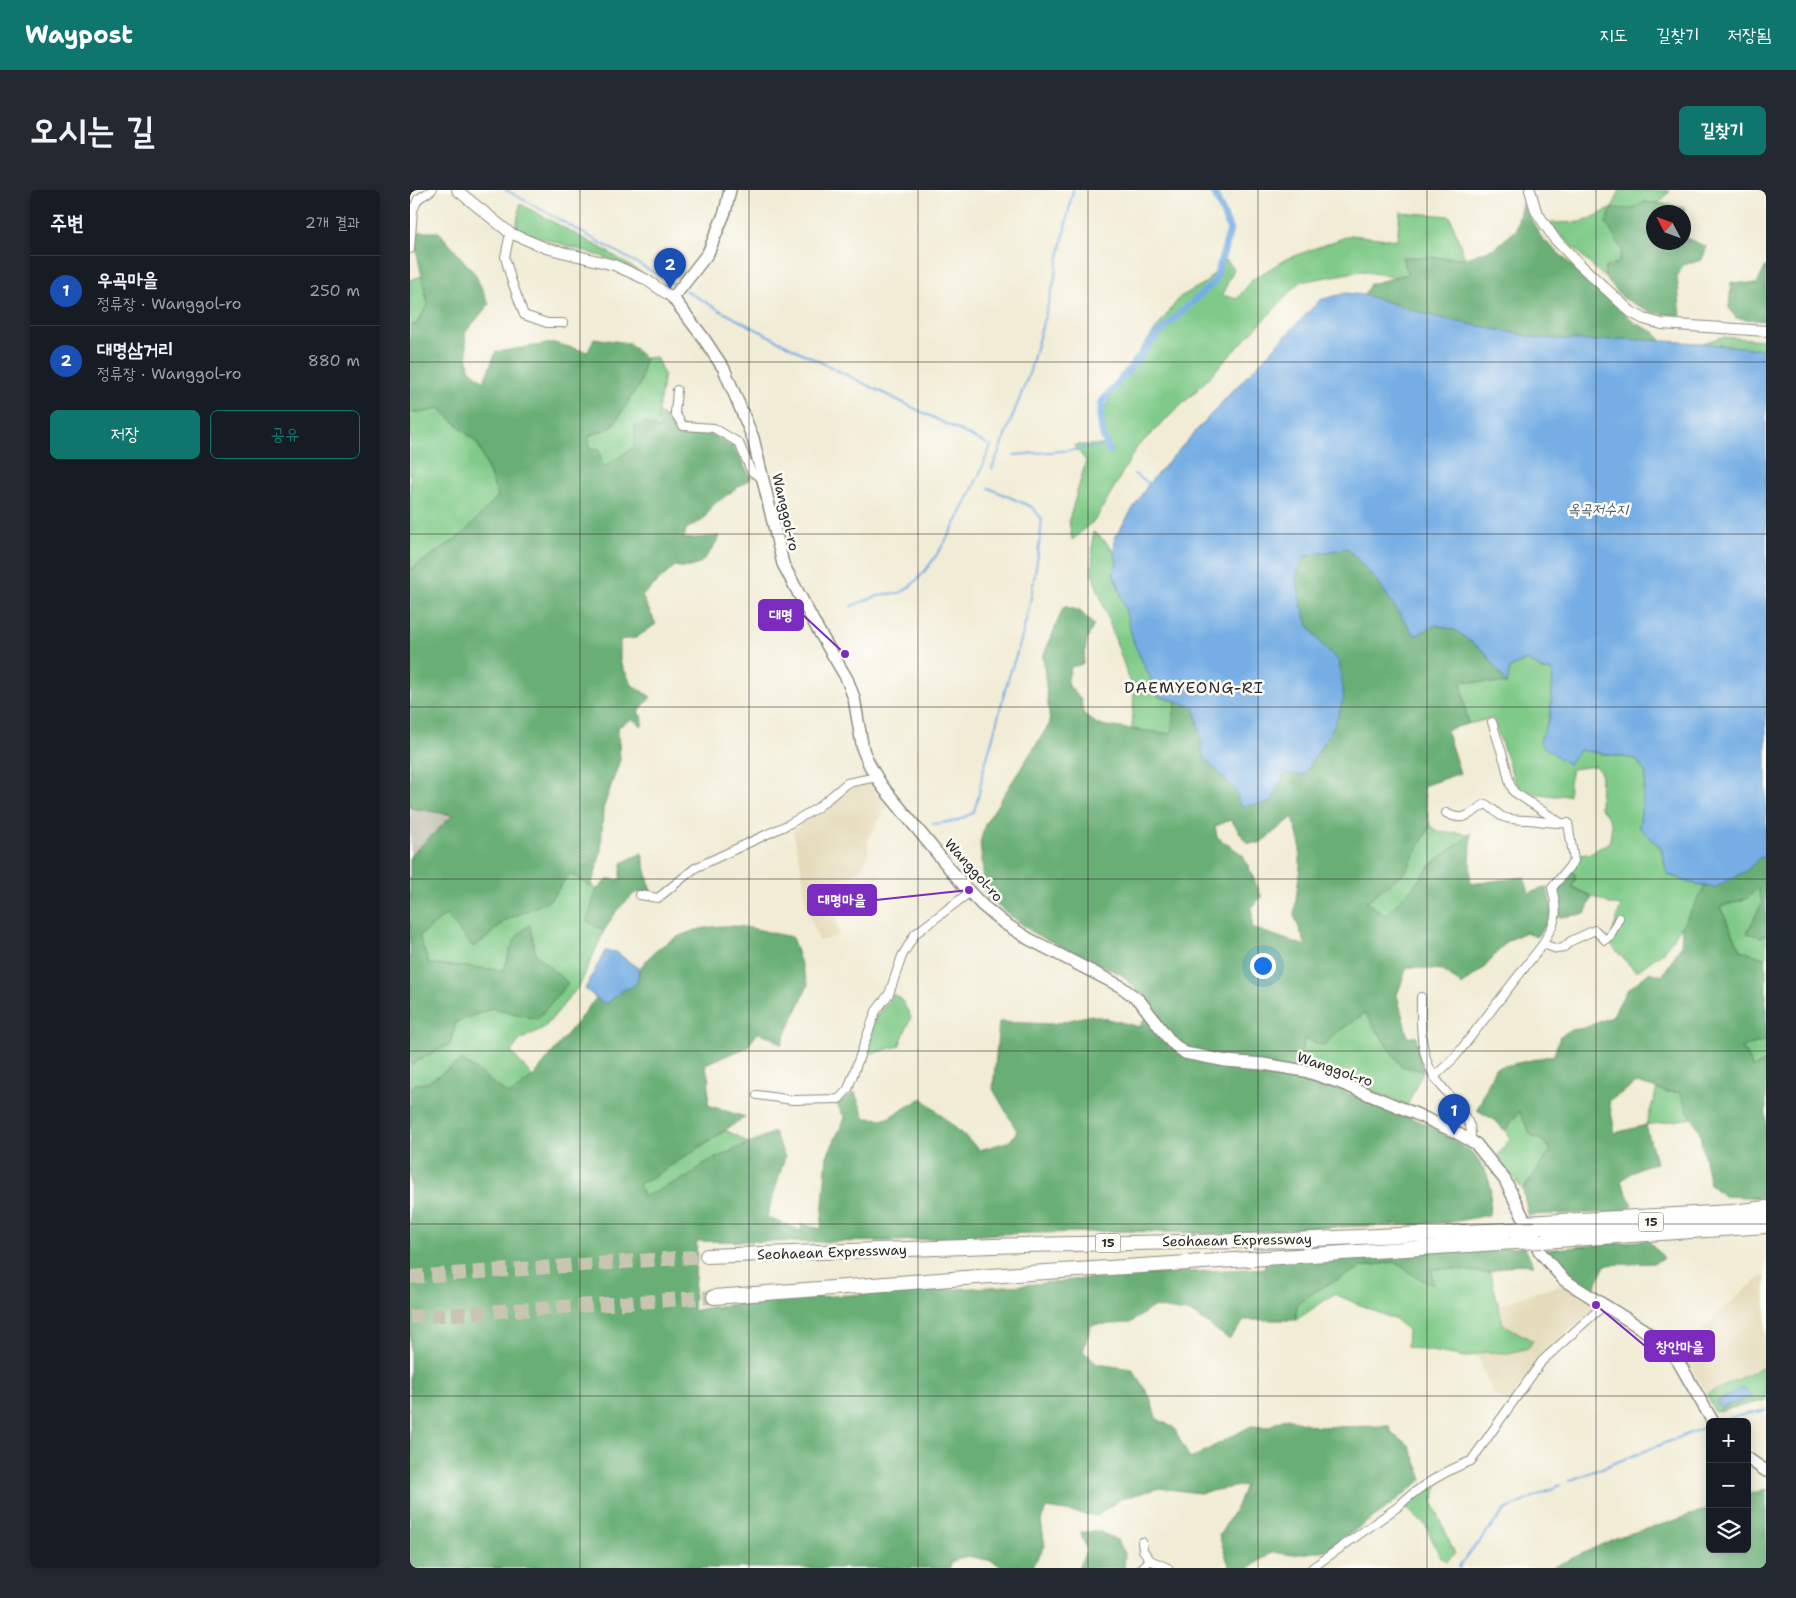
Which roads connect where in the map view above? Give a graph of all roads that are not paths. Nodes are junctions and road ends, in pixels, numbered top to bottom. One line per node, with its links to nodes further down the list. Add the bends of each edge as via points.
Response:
1 (432, 190): 6 (street, via 418,199 412,210)
2 (457, 190): 5 (street, Wanggol-ro)
3 (730, 190): 7 (main road, via 725,212 708,253)
4 (1530, 190): 9 (street, via 1536,211 1554,238 1631,312 1662,324)
5 (510, 233): 7 (street, Wanggol-ro, via 546,248 614,265); 8 (street, via 505,257 524,315 547,323)
6 (410, 249)
7 (678, 291): 11 (main road, Wanggol-ro, via 724,369 753,438)
8 (563, 323)
9 (1766, 331)
10 (676, 390): 11 (street, via 675,413 683,426 714,428 739,443 751,471)
11 (763, 479): 13 (main road, Wanggol-ro, via 783,564 847,679 854,698 863,750)
12 (1492, 722): 15 (street, via 1514,792)
13 (876, 777): 16 (main road, Wanggol-ro); 17 (street, via 847,783 817,808 789,824 695,868 658,898)
14 (1446, 813): 15 (street, via 1458,818 1467,817 1485,804 1513,820)
15 (1561, 823): 19 (street, via 1568,823 1574,861 1552,888 1555,921)
16 (970, 892): 22 (street, via 914,934 902,956 889,994 876,1011 848,1089 839,1099 793,1100); 23 (main road, Wanggol-ro, via 1020,934 1120,986 1140,1001 1171,1042 1185,1053 1305,1071 1416,1114)
17 (640, 895)
18 (1619, 918): 19 (street, via 1605,940 1595,930 1563,948)
19 (1544, 944): 21 (street, via 1455,1057)
20 (1421, 997): 21 (street, via 1420,1036)
21 (1434, 1077): 23 (street, via 1454,1100 1470,1127)
22 (756, 1095)
23 (1472, 1141): 26 (main road, Wanggol-ro, via 1504,1180)
24 (1766, 1205): 26 (street)
25 (1766, 1214): 28 (highway, Seohaean Expressway / 15)
26 (1523, 1220): 32 (main road, Wanggol-ro, via 1540,1252 1564,1280)
27 (1766, 1226): 28 (highway, Seohaean Expressway / 15)
28 (1539, 1235): 29 (highway, Seohaean Expressway / 15, bridge)
29 (1512, 1236): 30 (highway, Seohaean Expressway / 15, via 1023,1245); 31 (highway, Seohaean Expressway / 15)
30 (707, 1256)
31 (714, 1297)
32 (1604, 1305): 33 (main road, Wanggol-ro, via 1665,1346 1678,1361); 40 (street, via 1542,1361 1471,1461 1409,1496)
33 (1711, 1418)
34 (1751, 1461): 35 (main road)
35 (1766, 1471)
36 (1142, 1542): 37 (street)
37 (1150, 1560): 38 (street); 39 (street)
38 (1142, 1568)
39 (1168, 1568)
40 (1312, 1568)

